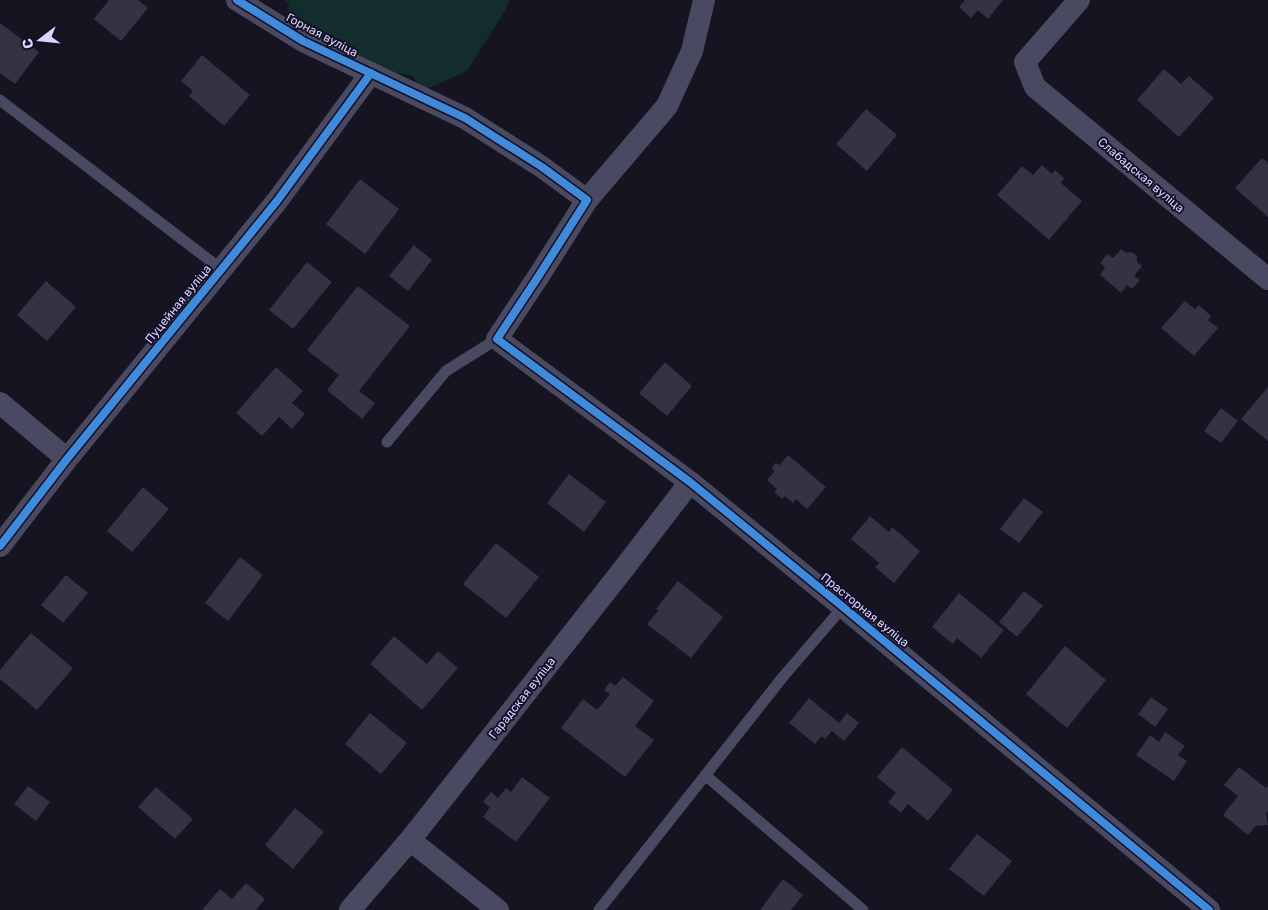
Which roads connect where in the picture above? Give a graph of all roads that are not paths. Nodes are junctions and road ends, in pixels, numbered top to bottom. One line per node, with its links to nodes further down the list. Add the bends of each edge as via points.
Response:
1 (237, 0): 4 (street, Горная вуліца, via 303,41)
2 (704, 0): 6 (street, via 692,51 667,106)
3 (1079, 0): 8 (street, Слабадская вуліца, via 1025,62 1035,88)
4 (371, 73): 6 (street, Горная вуліца, via 466,118); 7 (street, Пуцейная вуліца, via 277,201)
5 (0, 100): 7 (lane)
6 (587, 200): 9 (street)
7 (221, 269): 12 (street, Пуцейная вуліца)
8 (1268, 279)
9 (497, 339): 11 (lane, via 446,371); 13 (street, Прасторная вуліца)
10 (0, 403): 12 (street)
11 (387, 442)
12 (67, 459): 14 (street, Пуцейная вуліца)
13 (690, 482): 15 (street, Прасторная вуліца); 17 (street, Гарадская вуліца)
14 (0, 546)
15 (843, 607): 16 (lane); 22 (street, Прасторная вуліца)
16 (705, 775): 20 (lane); 21 (lane)
17 (410, 840): 18 (street, Гарадская вуліца); 19 (street)
18 (350, 910)
19 (498, 910)
20 (599, 910)
21 (864, 910)
22 (1209, 910)

